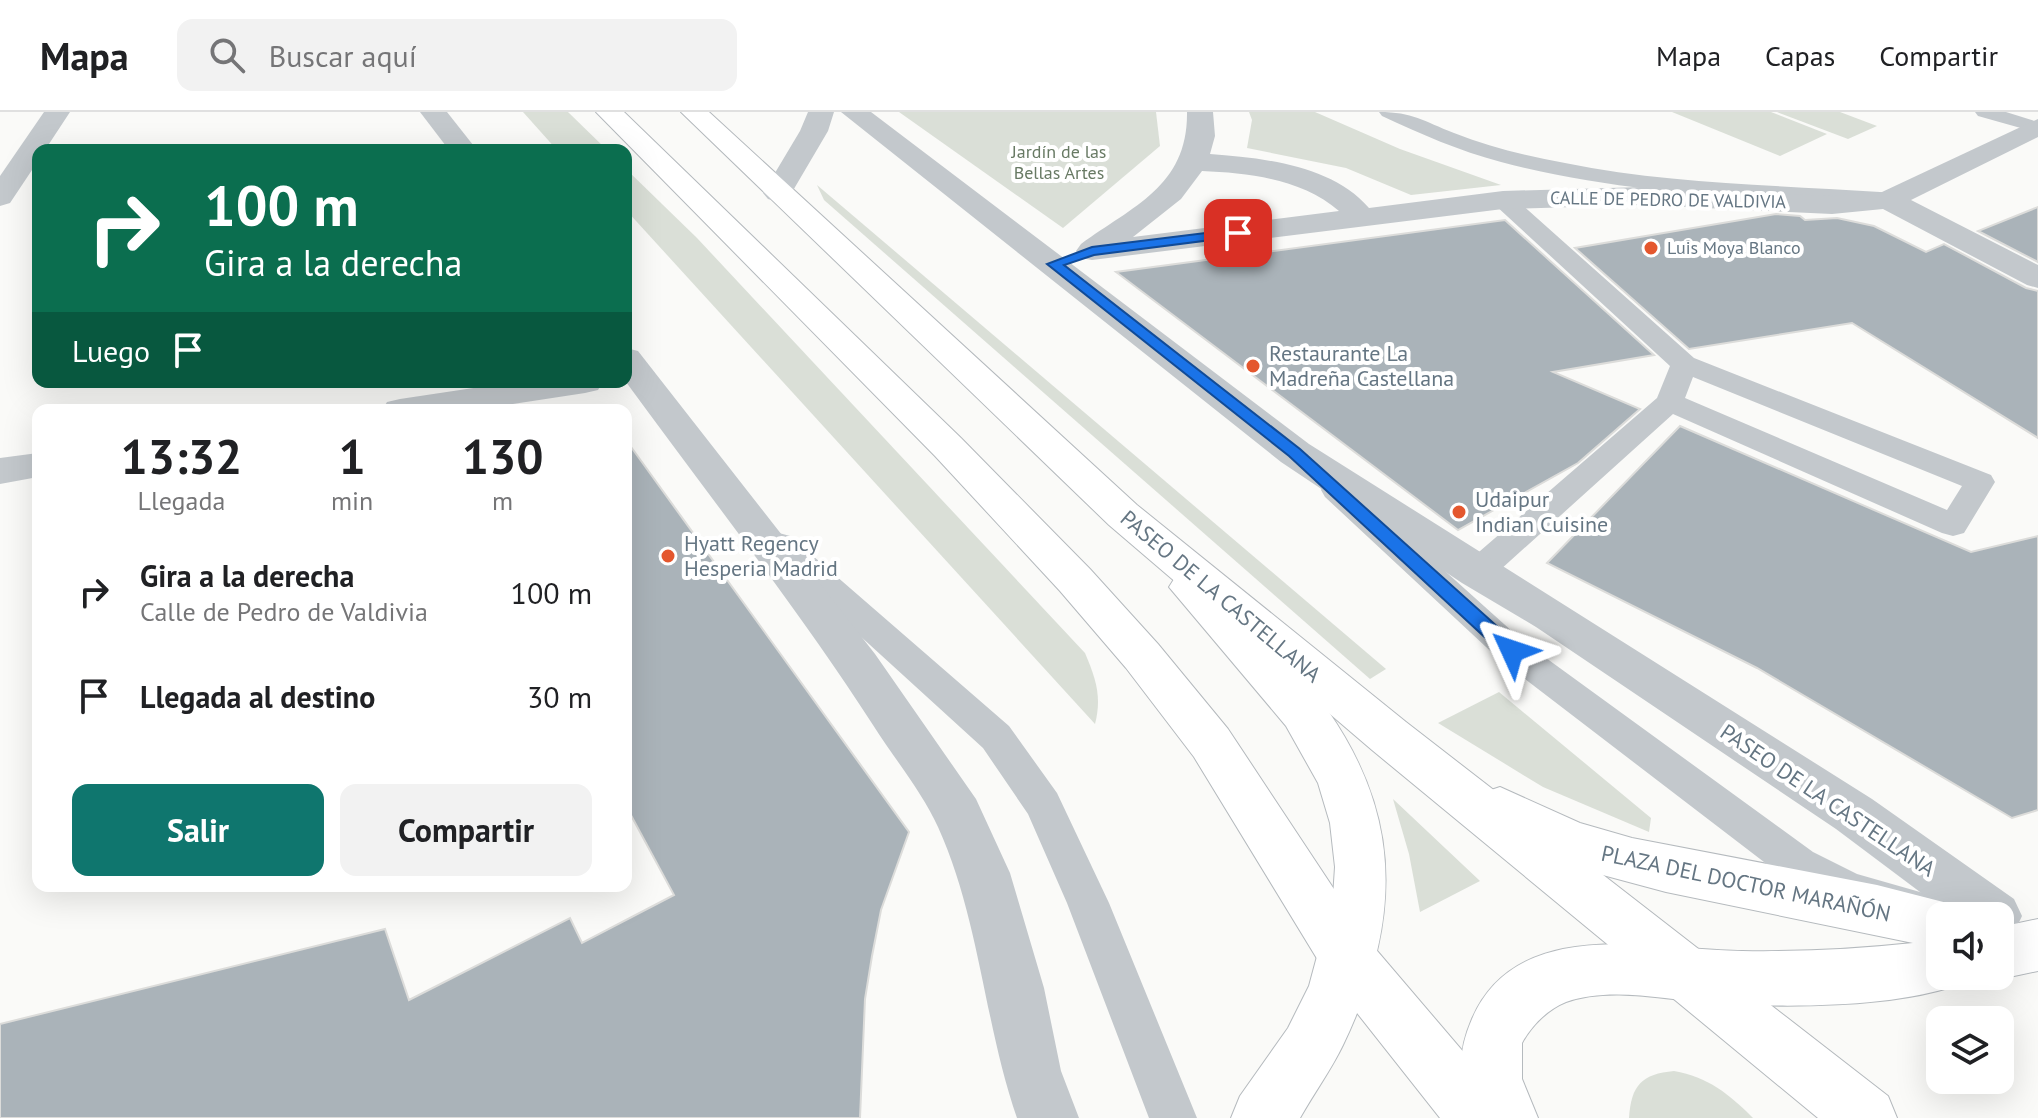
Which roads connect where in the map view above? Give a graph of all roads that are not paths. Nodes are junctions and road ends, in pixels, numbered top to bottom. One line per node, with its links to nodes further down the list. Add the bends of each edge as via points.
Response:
1 (57, 112): 13 (street)
2 (433, 112): 14 (street)
3 (609, 112): 40 (main road, via 948,447 1133,645 1211,743)
4 (694, 112): 17 (main road, PASEO DE LA CASTELLANA)
5 (821, 112): 17 (street)
6 (854, 112): 23 (street, PASEO DE LA CASTELLANA)
7 (1200, 112): 16 (street, via 1200,144)
8 (1389, 112): 11 (lane)
9 (1985, 112): 12 (lane)
10 (1445, 117): 11 (lane)
11 (1418, 127): 20 (lane, via 1521,162 1572,173)
12 (2036, 128): 20 (street, CALLE DE PEDRO DE VALDIVIA)
13 (36, 144)
14 (458, 144)
15 (32, 149): 18 (street)
16 (1192, 162): 21 (street, via 1313,180 1343,196 1356,211); 22 (street, via 1185,179 1158,205)
17 (778, 193): 34 (main road, PASEO DE LA CASTELLANA)
18 (0, 197)
19 (1503, 200): 20 (street, CALLE DE PEDRO DE VALDIVIA, via 1642,196 1832,205); 21 (street, CALLE DE PEDRO DE VALDIVIA); 25 (lane)
20 (1888, 200): 24 (street)
21 (1354, 219): 22 (street, CALLE DE PEDRO DE VALDIVIA)
22 (1092, 251): 23 (street)
23 (1054, 264): 30 (street, PASEO DE LA CASTELLANA)
24 (2038, 278)
25 (1684, 364): 28 (lane); 28 (lane, via 1980,482 1953,525)
26 (632, 372): 33 (street)
27 (545, 388): 29 (street)
28 (1670, 402): 35 (lane)
29 (440, 404)
30 (1295, 453): 35 (street, PASEO DE LA CASTELLANA); 38 (lane, PASEO DE LA CASTELLANA, via 1512,651 1799,865 1848,890)
31 (32, 466): 32 (street)
32 (0, 471)
33 (740, 509): 43 (street, via 859,666 958,814 983,873 1015,988 1031,1071); 44 (lane, via 996,737 1049,819)
34 (1123, 515): 36 (main road, PASEO DE LA CASTELLANA); 40 (main road, via 1288,694 1334,760 1353,810 1361,868)
35 (1477, 572): 37 (street, PASEO DE LA CASTELLANA, via 1854,814)
36 (1427, 765): 39 (main road, PLAZA DEL DOCTOR MARAÑÓN, via 1528,825 1613,858); 42 (main road, PASEO DE LA CASTELLANA)
37 (1968, 902)
38 (1926, 912)
39 (1926, 921)
40 (1347, 957): 45 (main road, via 1309,1051); 46 (main road)
41 (1926, 966): 42 (main road, via 1818,977)
42 (1685, 975): 47 (main road, via 1579,971 1545,982 1516,1001 1496,1030 1487,1062); 48 (main road)
43 (1048, 1118)
44 (1173, 1118)
45 (1262, 1118)
46 (1479, 1118)
47 (1507, 1118)
48 (1866, 1118)

